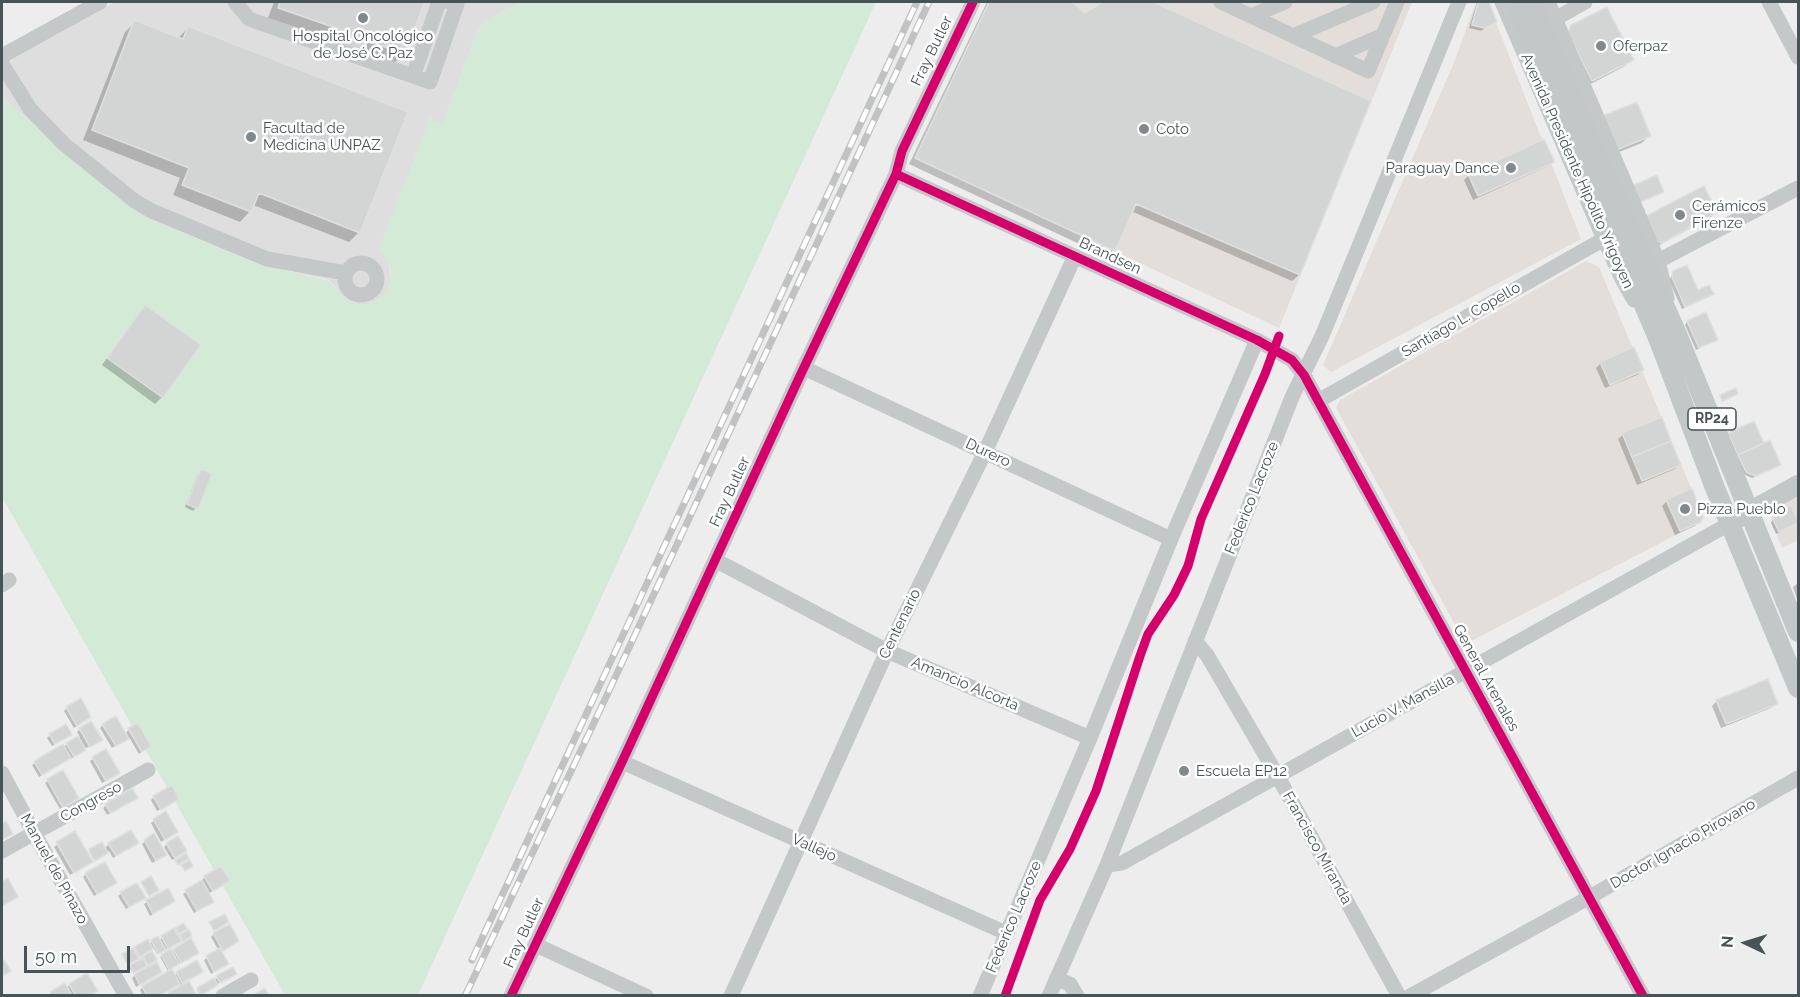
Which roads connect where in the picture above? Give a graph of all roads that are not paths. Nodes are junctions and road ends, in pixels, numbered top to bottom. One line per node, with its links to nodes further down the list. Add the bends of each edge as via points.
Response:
1 (100, 2): 21 (street)
2 (235, 2): 25 (street, via 249,19)
3 (439, 2): 25 (street)
4 (448, 2): 25 (street, via 457,4 430,82)
5 (973, 2): 26 (street, Fray Butler, via 902,151)
6 (1221, 2): 17 (street)
7 (1285, 2): 17 (street)
8 (1373, 2): 20 (street)
9 (1397, 2): 19 (street)
10 (1459, 2): 36 (street, Federico Lacroze)
11 (1502, 2): 28 (street, Avenida Presidente Hipólito Yrigoyen)
12 (1515, 2): 33 (main road, Avenida Presidente Hipólito Yrigoyen / RP24)
13 (1531, 2): 32 (main road, Avenida Presidente Hipólito Yrigoyen / RP24)
14 (1548, 2): 18 (street, Avenida Presidente Hipólito Yrigoyen)
15 (1585, 2): 18 (street)
16 (1769, 2): 23 (street)
17 (1251, 16): 20 (street)
18 (1555, 19): 30 (street, Avenida Presidente Hipólito Yrigoyen)
19 (1383, 35): 22 (street); 22 (street, via 1368,71)
20 (1293, 36): 22 (street)
21 (2, 56)
22 (1335, 56)
23 (1798, 57)
24 (2, 64): 31 (street, via 30,109 64,144 136,202 267,259)
25 (413, 76)
26 (896, 174): 29 (street, Brandsen); 35 (street, Fray Butler)
27 (1798, 188): 30 (street)
28 (1604, 239): 33 (street, Avenida Presidente Hipólito Yrigoyen, via 1622,279); 37 (street, Santiago L. Copello)
29 (1075, 256): 34 (street, Brandsen); 38 (street, Centenario)
30 (1658, 261): 32 (street, Avenida Presidente Hipólito Yrigoyen)
31 (346, 273)
32 (1674, 327): 40 (main road, Avenida Presidente Hipólito Yrigoyen / RP24)
33 (1658, 338): 41 (main road, Avenida Presidente Hipólito Yrigoyen / RP24)
34 (1257, 340): 36 (street, Brandsen, via 1292,360); 42 (street, Federico Lacroze)
35 (804, 368): 38 (street, Durero); 43 (street, Fray Butler)
36 (1304, 375): 37 (street, General Arenales); 45 (street, Federico Lacroze)
37 (1318, 401): 47 (street, General Arenales)
38 (985, 452): 42 (street, Durero); 46 (street, Centenario)
39 (1798, 484): 40 (main road)
40 (1749, 512): 41 (main road); 44 (main road, Avenida Presidente Hipólito Yrigoyen / RP24)
41 (1729, 524): 47 (street, Lucio V. Mansilla); 48 (main road, Avenida Presidente Hipólito Yrigoyen / RP24)
42 (1171, 539): 49 (street, Federico Lacroze)
43 (715, 560): 46 (street, Amancio Alcorta); 50 (street, Fray Butler)
44 (1798, 632)
45 (1196, 641): 53 (street, Francisco Miranda); 58 (street, Federico Lacroze)
46 (887, 651): 49 (street, Amancio Alcorta); 56 (street, Centenario)
47 (1465, 672): 53 (street, Lucio V. Mansilla); 59 (street, General Arenales)
48 (1798, 688)
49 (1090, 738): 60 (street, Federico Lacroze)
50 (622, 762): 56 (street, Vallejo); 61 (street, Fray Butler)
51 (148, 770): 55 (street, Congreso)
52 (2, 773): 55 (street, Manuel de Pinazo)
53 (1277, 775): 58 (street, Lucio V. Mansilla, via 1122,863); 72 (street, Francisco Miranda)
54 (1798, 778): 59 (street, Doctor Ignacio Pirovano)
55 (34, 833): 57 (street, Congreso); 64 (street, Manuel de Pinazo)
56 (800, 841): 60 (street, Vallejo); 68 (street, Centenario)
57 (2, 851)
58 (1107, 865): 62 (street, Federico Lacroze)
59 (1588, 898): 73 (street, Doctor Ignacio Pirovano); 74 (street, General Arenales)
60 (1006, 933): 69 (street, Federico Lacroze)
61 (536, 945): 66 (street, Fray Butler); 67 (street)
62 (1056, 978): 70 (street, Federico Lacroze); 71 (street, via 1070,984)
63 (251, 980): 65 (street)
64 (126, 996)
65 (223, 996)
66 (511, 996)
67 (646, 996)
68 (731, 996)
69 (980, 996)
70 (1049, 996)
71 (1077, 996)
72 (1399, 996)
73 (1410, 996)
74 (1643, 996)

